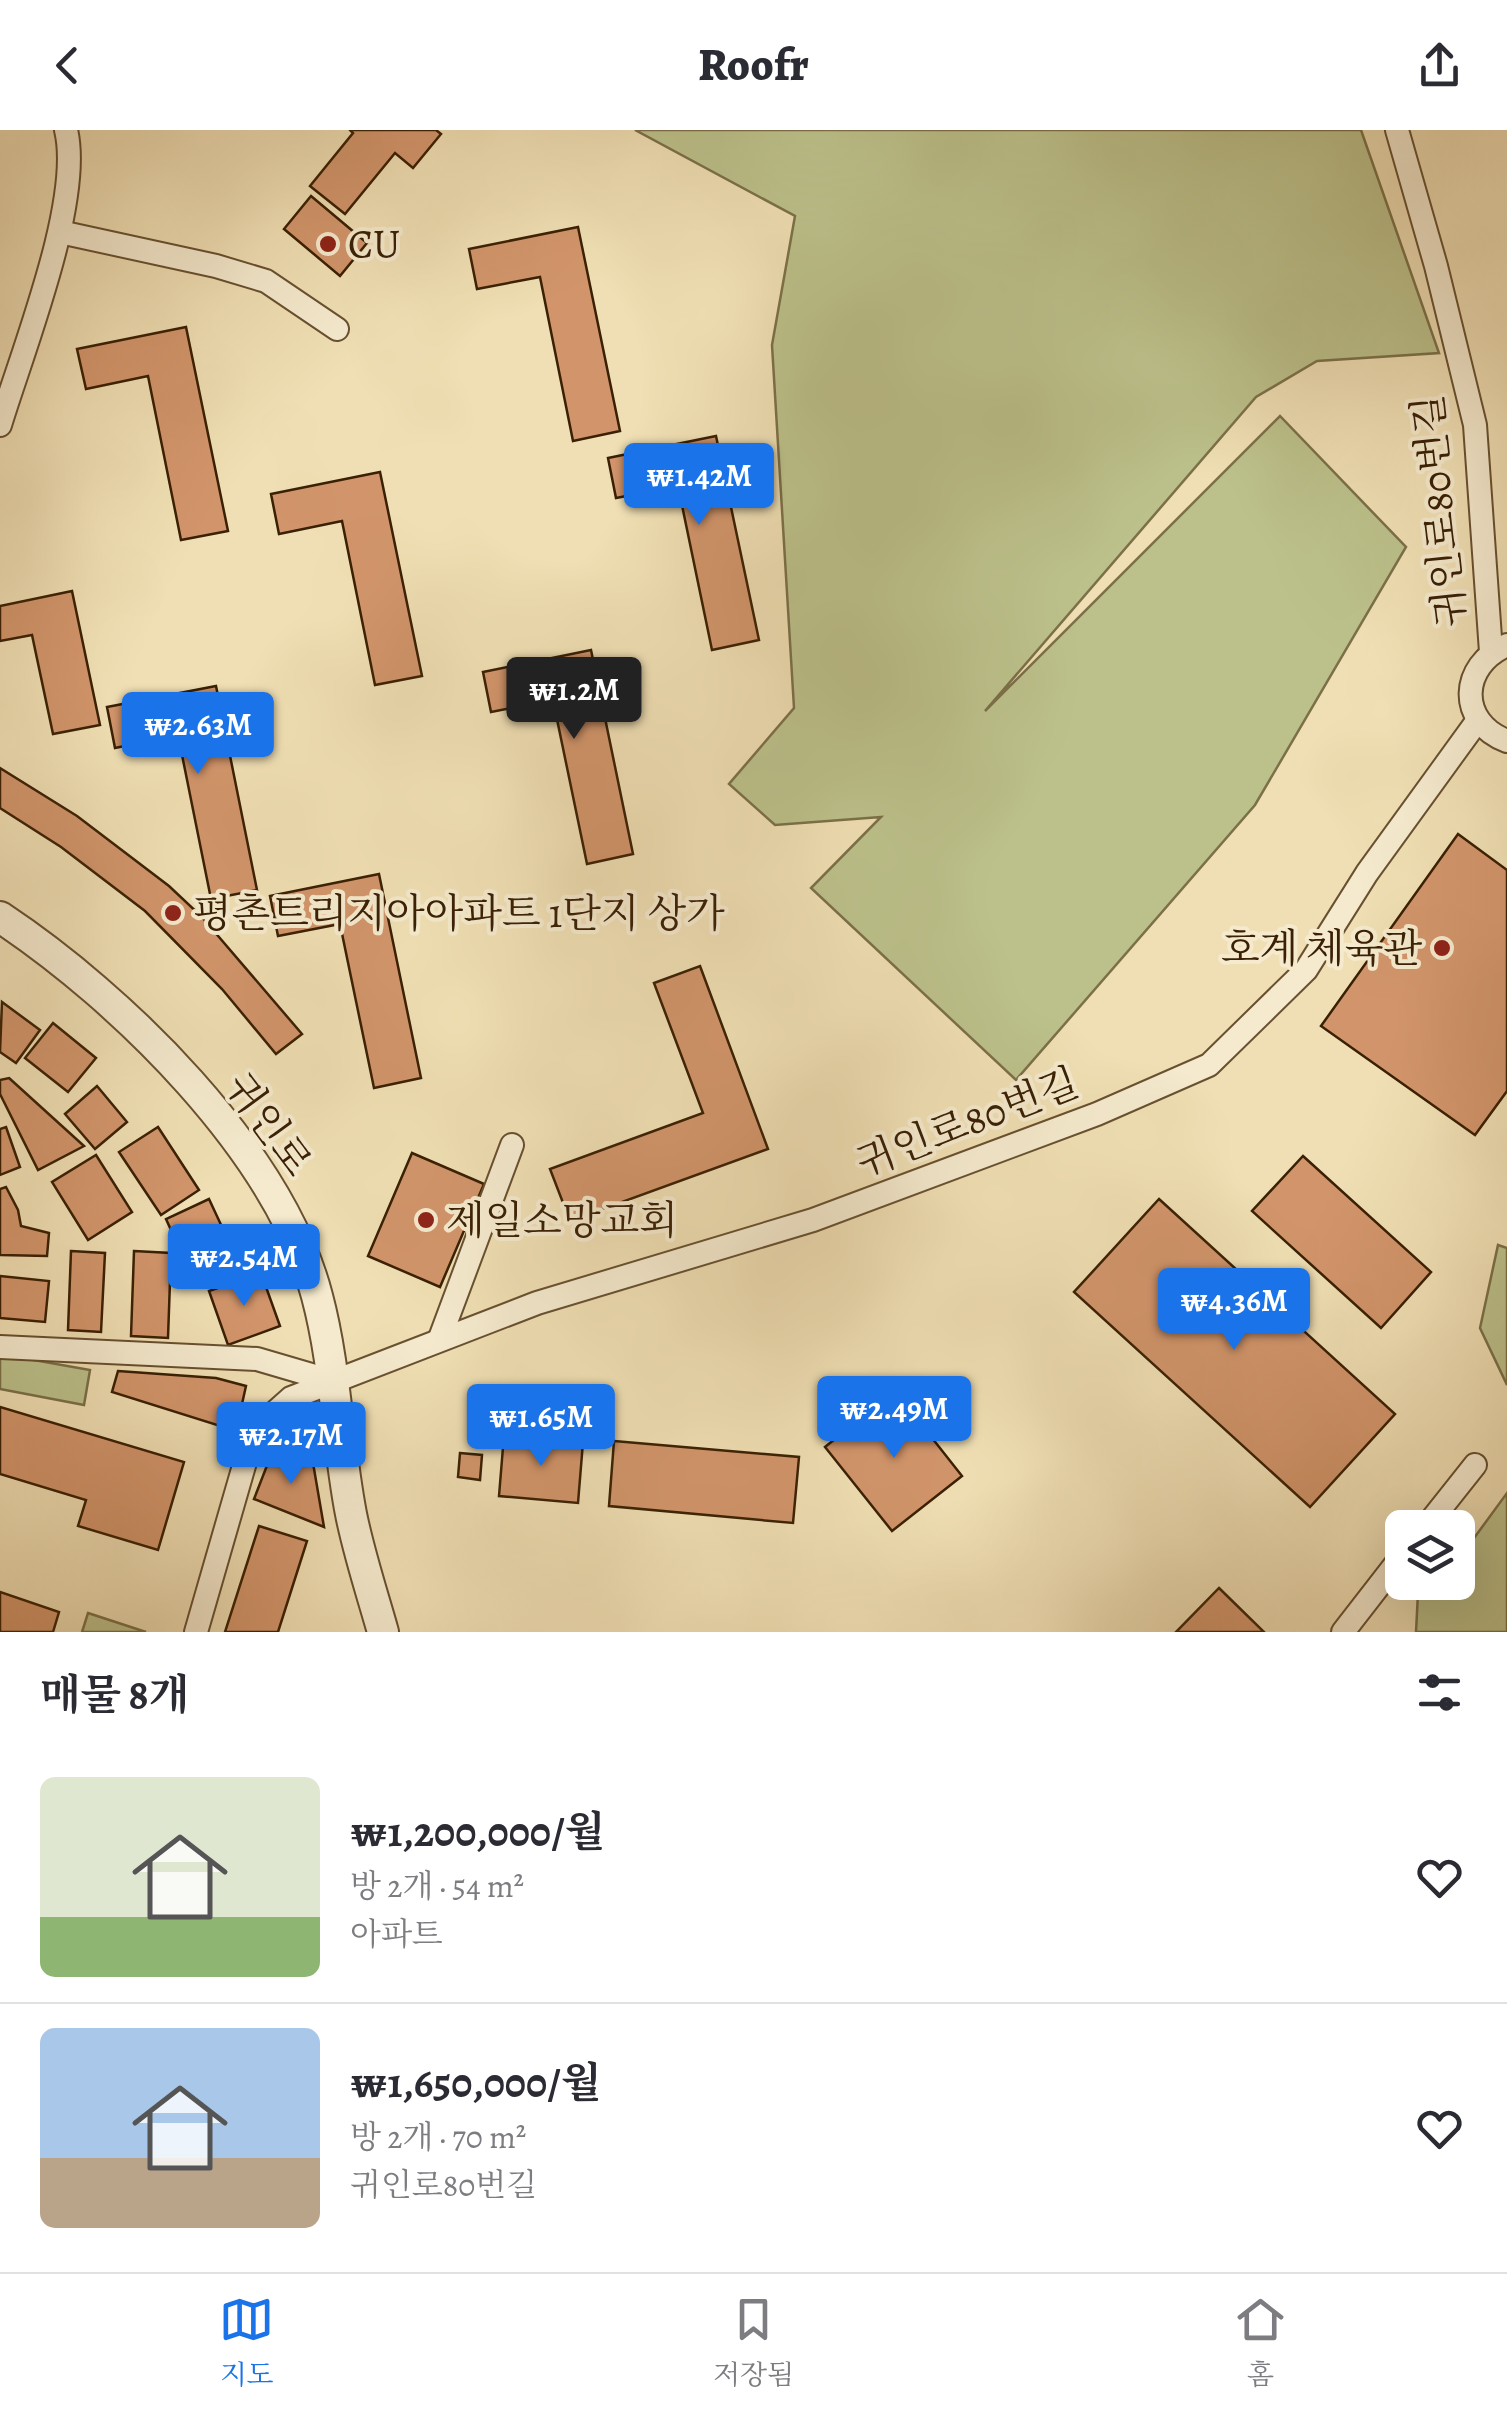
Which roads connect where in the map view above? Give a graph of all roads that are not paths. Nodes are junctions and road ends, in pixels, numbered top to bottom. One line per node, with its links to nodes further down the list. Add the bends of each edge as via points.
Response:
1 (66, 130): 3 (street, via 71,151)
2 (1397, 130): 6 (street, 귀인로80번길, via 1474,425)
3 (60, 232): 4 (street, via 266,281); 5 (street)
4 (337, 330)
5 (0, 425)
6 (1499, 648): 7 (street, via 1482,660 1472,683)
7 (1478, 720): 8 (street); 11 (street, 귀인로80번길, via 1306,970 1209,1065 813,1220)
8 (1507, 741)
9 (0, 917): 13 (street, 귀인로, via 54,954 127,1020 201,1095 249,1159 278,1200 312,1281)
10 (512, 1145): 11 (street)
11 (440, 1338): 13 (street, 귀인로80번길)
12 (0, 1347): 13 (street, via 257,1359)
13 (332, 1380): 17 (street, 귀인로80번길, via 291,1398 254,1431); 18 (street, 귀인로, via 351,1516)
14 (1475, 1465): 15 (street)
15 (1439, 1510)
16 (1385, 1578): 19 (street)
17 (196, 1632)
18 (383, 1632)
19 (1343, 1632)

